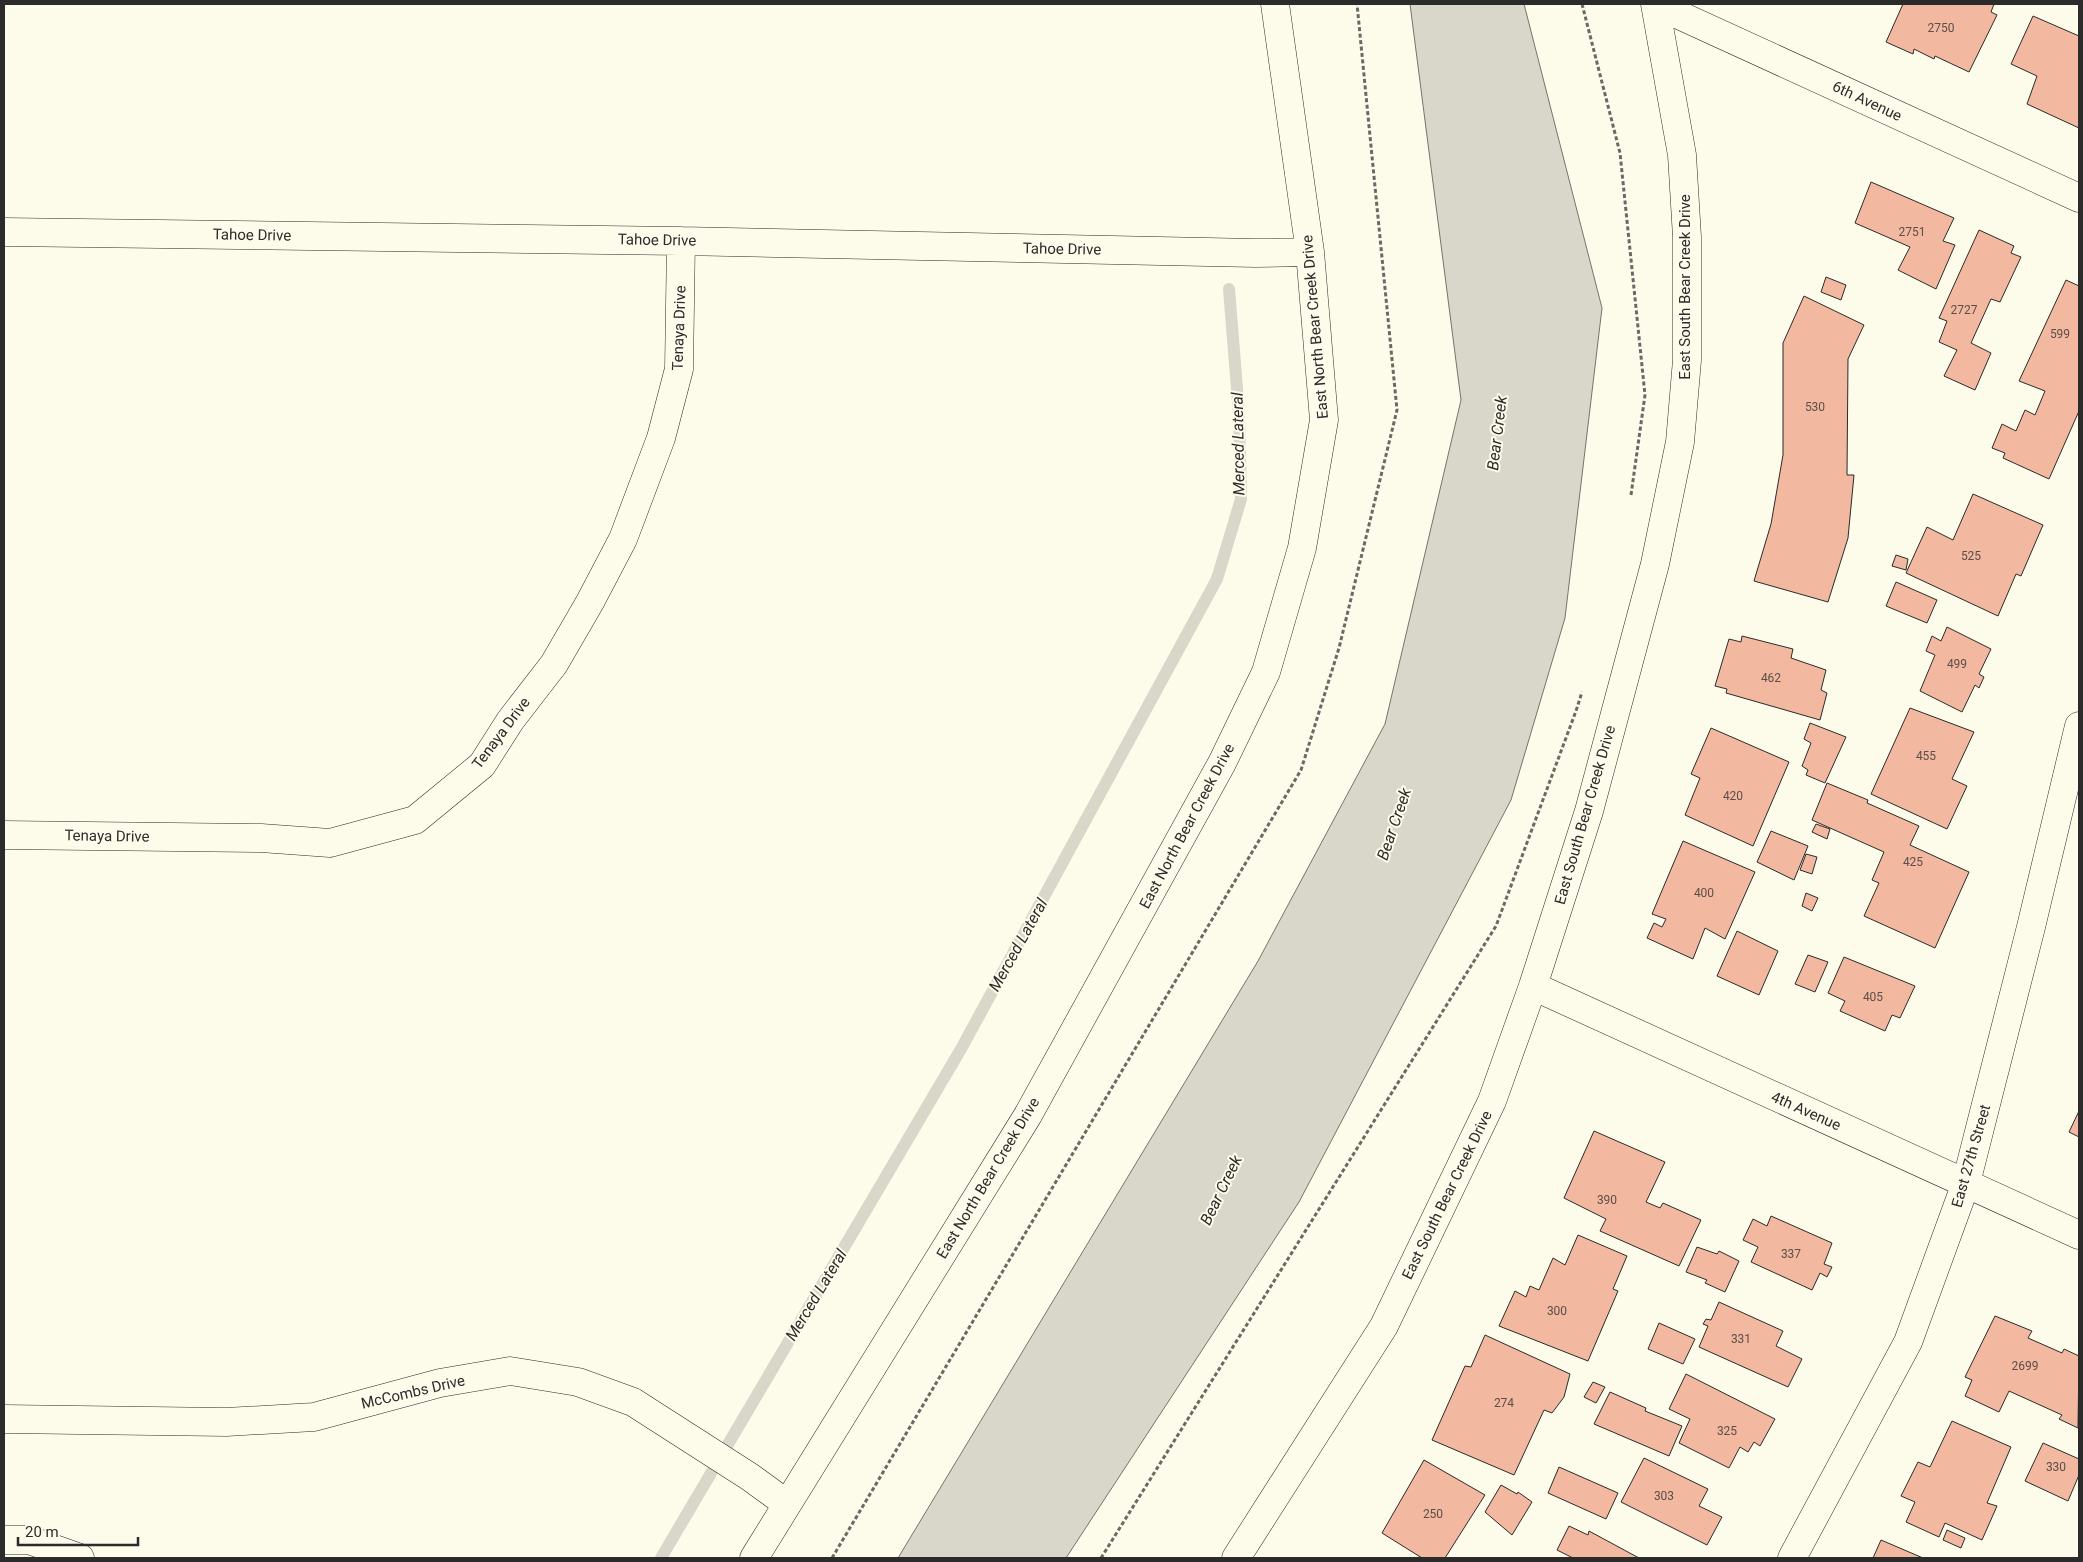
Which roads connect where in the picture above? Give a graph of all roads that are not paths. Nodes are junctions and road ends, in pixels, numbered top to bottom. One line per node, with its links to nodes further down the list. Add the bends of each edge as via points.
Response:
1 (1276, 4): 6 (street, East North Bear Creek Drive)
2 (1655, 4): 3 (street, 6th Avenue); 9 (street, East South Bear Creek Drive, via 1682,155 1687,228 1687,360 1680,442 1655,564 1589,811)
3 (2079, 198)
4 (4, 232): 5 (street, Tahoe Drive)
5 (681, 241): 6 (street, Tahoe Drive); 8 (street, Tenaya Drive, via 679,369 661,438 623,539 554,664 510,721 482,765 415,820 330,844 261,838)
6 (1310, 252): 13 (street, East North Bear Creek Drive, via 1324,420 1302,548 1266,672 1222,763 1028,1116)
7 (2079, 726): 10 (street, East 27th Street)
8 (4, 834)
9 (1533, 986): 10 (street, 4th Avenue); 17 (street, East South Bear Creek Drive, via 1492,1101 1384,1326)
10 (1966, 1184): 11 (street, 4th Avenue); 18 (street, East 27th Street, via 1908,1342)
11 (2079, 1235)
12 (4, 1419): 13 (street, McCombs Drive, via 226,1422 314,1417 440,1383 510,1372 578,1382 633,1402)
13 (787, 1504): 16 (street, East North Bear Creek Drive)
14 (4, 1540): 15 (street, via 29,1540)
15 (80, 1558)
16 (754, 1558)
17 (1236, 1558)
18 (1792, 1558)

